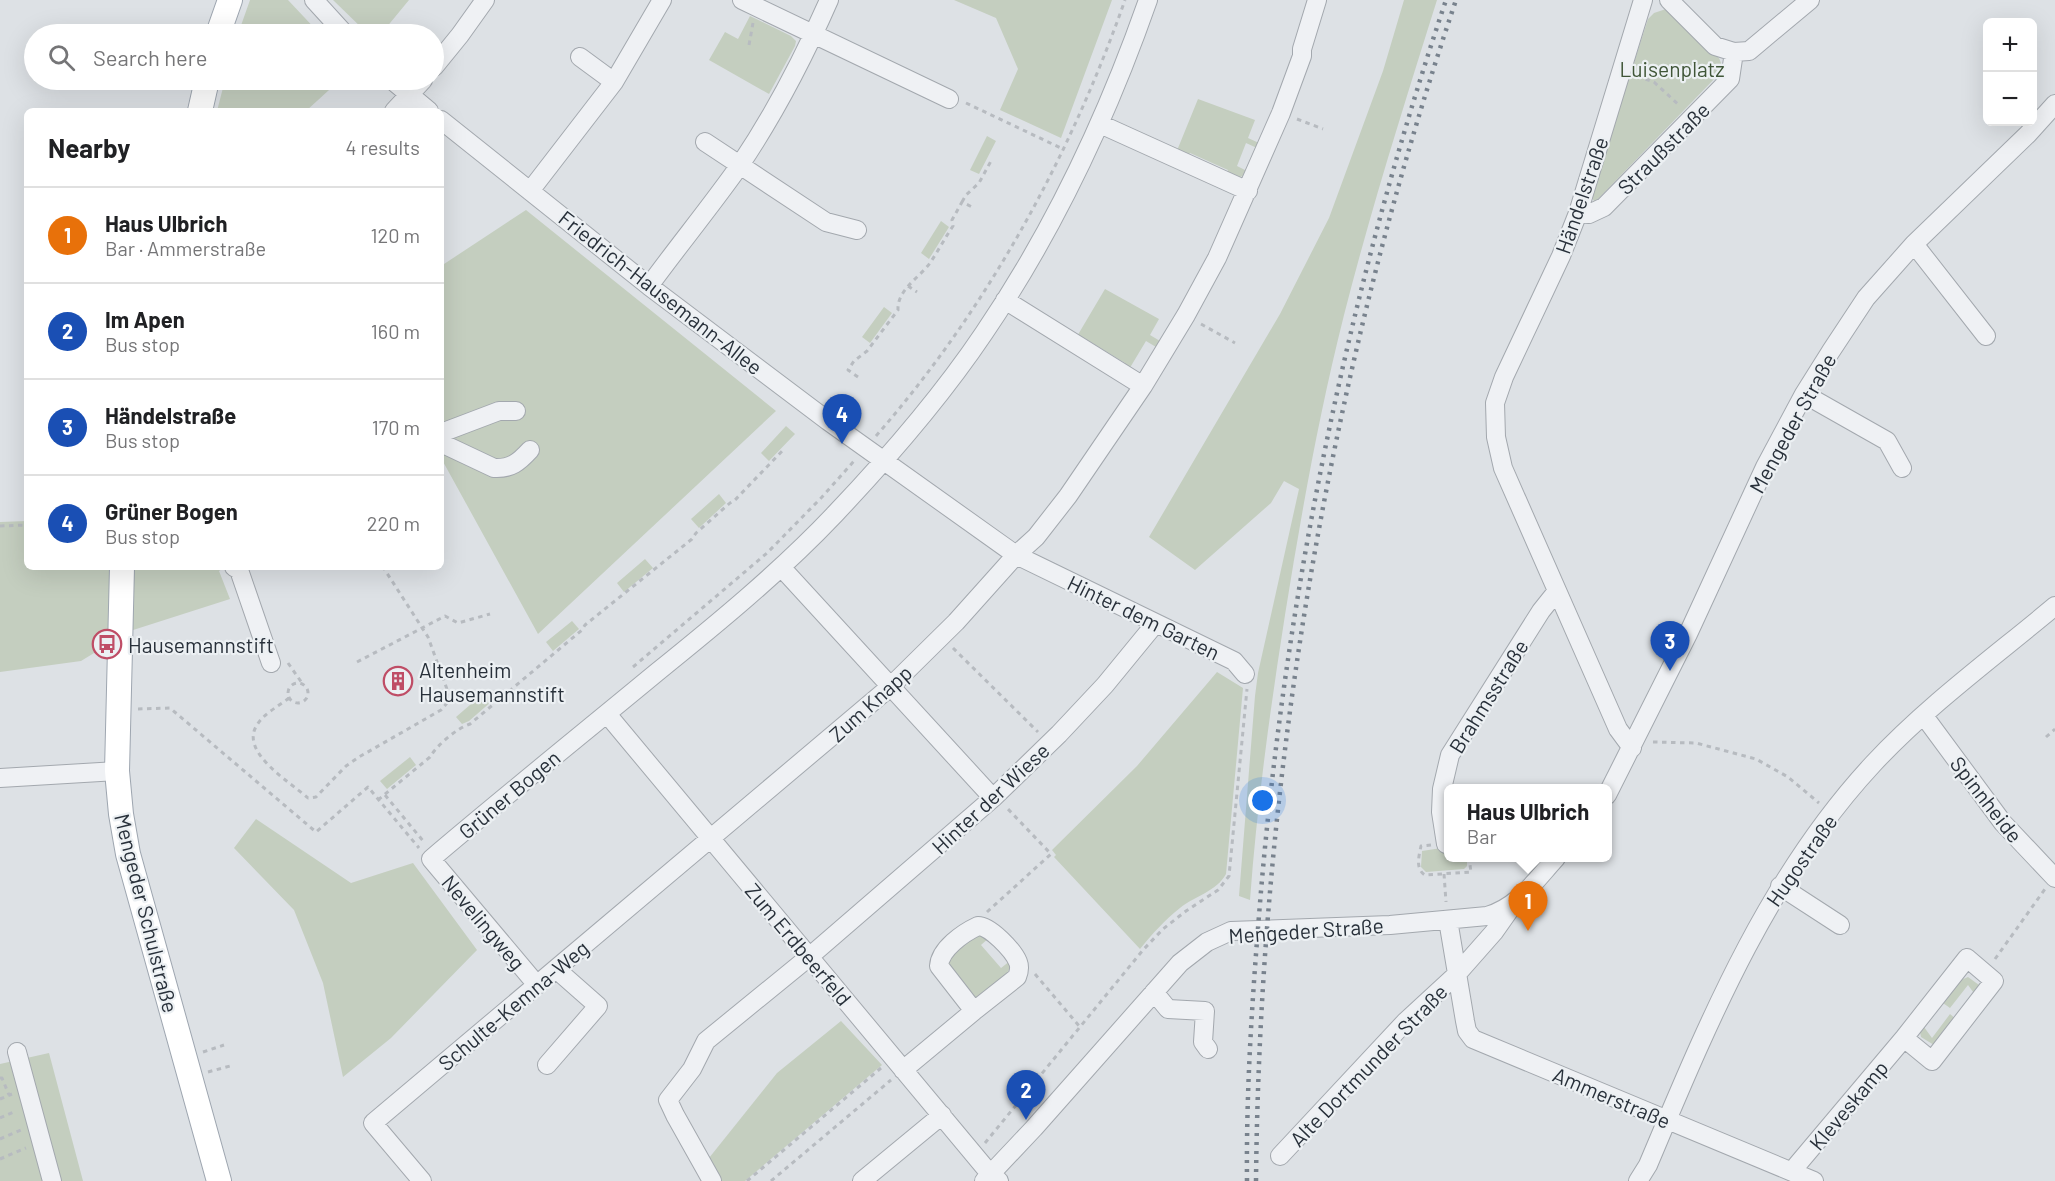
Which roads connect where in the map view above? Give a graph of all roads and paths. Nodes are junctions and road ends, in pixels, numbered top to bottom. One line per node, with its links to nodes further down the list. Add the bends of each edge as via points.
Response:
1 (230, 0): 13 (main road)
2 (314, 0): 14 (street)
3 (485, 0): 17 (street)
4 (662, 0): 20 (street)
5 (742, 0): 15 (street)
6 (829, 0): 15 (street)
7 (1125, 0): 36 (path)
8 (1148, 0): 33 (street, Grüner Bogen)
9 (1317, 0): 31 (street, Zum Knapp)
10 (1643, 0): 19 (street, Händelstraße)
11 (1669, 0): 16 (street, via 1715,46)
12 (1810, 0): 16 (street, via 1749,51)
13 (222, 24)
14 (336, 24)
15 (814, 35): 25 (street); 39 (street, via 779,103)
16 (1734, 52): 30 (street, Straußstraße, via 1730,80)
17 (444, 55)
18 (580, 57): 20 (street)
19 (1621, 71): 30 (path, via 1654,82); 44 (street, Händelstraße)
20 (614, 82): 40 (street)
21 (205, 90): 26 (main road)
22 (403, 90): 24 (street)
23 (415, 90): 24 (street)
24 (410, 96): 27 (street); 28 (street)
25 (949, 99): 36 (path)
26 (201, 108)
27 (397, 108)
28 (425, 108)
29 (2053, 110): 46 (street, Mengeder Straße)
30 (1692, 118): 44 (street, Straußstraße, via 1604,207 1589,214)
31 (1278, 121): 34 (path); 41 (street, Zum Knapp)
32 (444, 122): 40 (street, Friedrich-Hausemann-Allee)
33 (1100, 123): 37 (street, Grüner Bogen); 41 (street)
34 (1323, 129)
35 (705, 142): 39 (street)
36 (1063, 150): 37 (path); 60 (path, via 979,301 926,377)
37 (1083, 159): 50 (street, Grüner Bogen)
38 (991, 161): 42 (path)
39 (740, 165): 45 (street, via 826,222); 47 (street)
40 (530, 190): 47 (street, Friedrich-Hausemann-Allee)
41 (1248, 191): 51 (street, Zum Knapp)
42 (963, 202): 43 (path); 48 (path, via 928,266)
43 (972, 207)
44 (1576, 207): 72 (street, Händelstraße, via 1561,256 1495,403 1496,437 1503,468)
45 (857, 230)
46 (1914, 244): 52 (street); 56 (street, Mengeder Straße, via 1866,298)
47 (649, 286): 60 (street, Friedrich-Hausemann-Allee)
48 (908, 286): 49 (path); 54 (path, via 897,310 848,370)
49 (917, 292)
50 (1005, 300): 55 (street); 63 (street, Grüner Bogen, via 941,392)
51 (1186, 315): 53 (path); 55 (street, Zum Knapp)
52 (1986, 336)
53 (1235, 343)
54 (858, 377)
55 (1143, 386): 67 (street, Zum Knapp, via 1068,496 1036,537)
56 (1804, 394): 64 (street, via 1887,441); 90 (street, Mengeder Straße, via 1765,467)
57 (516, 411): 58 (street, via 500,411)
58 (444, 432)
59 (444, 444): 62 (street, via 504,469)
60 (866, 447): 63 (street, Friedrich-Hausemann-Allee); 80 (path, via 767,553)
61 (785, 448): 94 (path, via 692,539)
62 (530, 450)
63 (884, 460): 67 (street, Hinter dem Garten); 68 (street, Grüner Bogen)
64 (1902, 468)
65 (24, 525): 66 (path)
66 (0, 526)
67 (1016, 555): 75 (street, Hinter dem Garten); 77 (street, Zum Knapp)
68 (781, 567): 82 (street); 85 (street, Grüner Bogen)
69 (122, 570): 91 (main road, Mengeder Schulstraße)
70 (240, 570): 79 (street)
71 (385, 570): 76 (path)
72 (1557, 591): 90 (street, Händelstraße, via 1618,729); 98 (street, Brahmsstraße, via 1450,755 1442,789)
73 (2055, 606): 86 (street, Hugostraße)
74 (490, 614): 76 (path, via 458,623 445,616)
75 (1155, 624): 81 (street, Hinter dem Garten, via 1234,661); 89 (street, Hinter der Wiese)
76 (423, 627): 78 (path); 83 (path, via 448,692 447,703 346,766 316,797 308,798 260,757 254,746 252,734 258,722)
77 (941, 637): 82 (street, Zum Knapp); 89 (path)
78 (357, 662)
79 (271, 663)
80 (633, 668)
81 (1245, 674): 120 (path, via 1247,690 1229,876 1218,890 1163,929)
82 (890, 687): 95 (street); 99 (street, Zum Knapp)
83 (289, 698): 83 (path, via 292,684 306,688 307,698 302,702)
84 (132, 709): 96 (path, via 170,708 316,832 368,788)
85 (607, 714): 99 (street, Zum Erdbeerfeld); 101 (street, Grüner Bogen)
86 (1924, 716): 97 (street, Hugostraße, via 1872,765); 104 (street, Spinnheide, via 2003,823)
87 (2055, 729): 88 (path)
88 (2046, 737)
89 (1050, 743): 95 (street, Hinter der Wiese)
90 (1635, 743): 93 (street, Mengeder Straße); 97 (path, via 1696,743 1756,759 1788,777)
91 (117, 771): 92 (street); 145 (main road, Mengeder Schulstraße, via 128,854)
92 (0, 778)
93 (1612, 787)
94 (385, 795): 96 (path); 101 (path, via 424,842)
95 (994, 797): 111 (path, via 1051,854 987,911); 112 (street, Hinter der Wiese)
96 (378, 800): 101 (path)
97 (1832, 814): 106 (street, Hugostraße)
98 (1444, 831)
99 (711, 838): 112 (street, Zum Erdbeerfeld); 113 (street, Schulte-Kemna-Weg)
100 (1420, 846): 105 (path, via 1420,872)
101 (424, 853): 117 (street, Nevelingweg)
102 (1470, 862): 105 (path, via 1471,872)
103 (1552, 862): 108 (street, Mengeder Straße)
104 (2052, 870): 115 (path)
105 (1444, 874): 107 (path)
106 (1780, 886): 110 (street); 135 (street, Hugostraße, via 1714,1010)
107 (1446, 899)
108 (1513, 904): 109 (street, Mengeder Straße, via 1487,916); 116 (street)
109 (1449, 920): 116 (street, Ammerstraße); 118 (street, Mengeder Straße, via 1232,931 1193,951)
110 (1840, 925)
111 (985, 926): 114 (street, via 1018,961); 119 (street, via 969,930 939,958 944,975)
112 (809, 957): 129 (street, Zum Erdbeerfeld); 147 (street, Hinter der Wiese, via 706,1041 692,1069 668,1100)
113 (556, 969): 117 (street, Schulte-Kemna-Weg); 126 (street, via 598,1006)
114 (1020, 969): 119 (street, via 1017,976); 120 (path, via 1033,972)
115 (1985, 973): 121 (street, Kleveskamp, via 1967,958); 121 (street, via 1994,981 1932,1061)
116 (1457, 974): 135 (street, Ammerstraße, via 1467,1031 1473,1038); 140 (street, Alte Dortmunder Straße, via 1406,1021)
117 (537, 985): 146 (street, Schulte-Kemna-Weg, via 373,1123)
118 (1154, 992): 123 (street, via 1168,1009 1205,1003 1203,1042); 143 (street, Mengeder Straße)
119 (974, 1011): 129 (street)
120 (1080, 1027): 138 (path, via 990,1137 984,1143)
121 (1904, 1038): 142 (street, Kleveskamp)
122 (224, 1045): 125 (path)
123 (1208, 1049)
124 (17, 1052): 136 (street)
125 (198, 1053)
126 (547, 1065)
127 (230, 1066): 130 (path)
128 (879, 1070): 148 (path)
129 (903, 1070): 134 (street, Zum Erdbeerfeld)
130 (204, 1074)
131 (0, 1078): 133 (path)
132 (889, 1082): 149 (path)
133 (9, 1095)
134 (942, 1115): 143 (street, Zum Erdbeerfeld); 150 (street)
135 (1667, 1120): 142 (street, Ammerstraße); 151 (street, Hugostraße)
136 (37, 1124): 137 (path); 139 (street)
137 (0, 1139)
138 (978, 1140)
139 (41, 1142): 141 (path); 144 (street)
140 (1280, 1156)
141 (0, 1159)
142 (1794, 1173): 152 (street, Ammerstraße)
143 (992, 1179)
144 (52, 1181)
145 (219, 1181)
146 (422, 1181)
147 (712, 1181)
148 (747, 1181)
149 (771, 1181)
150 (862, 1181)
151 (1638, 1181)
152 (1814, 1181)

